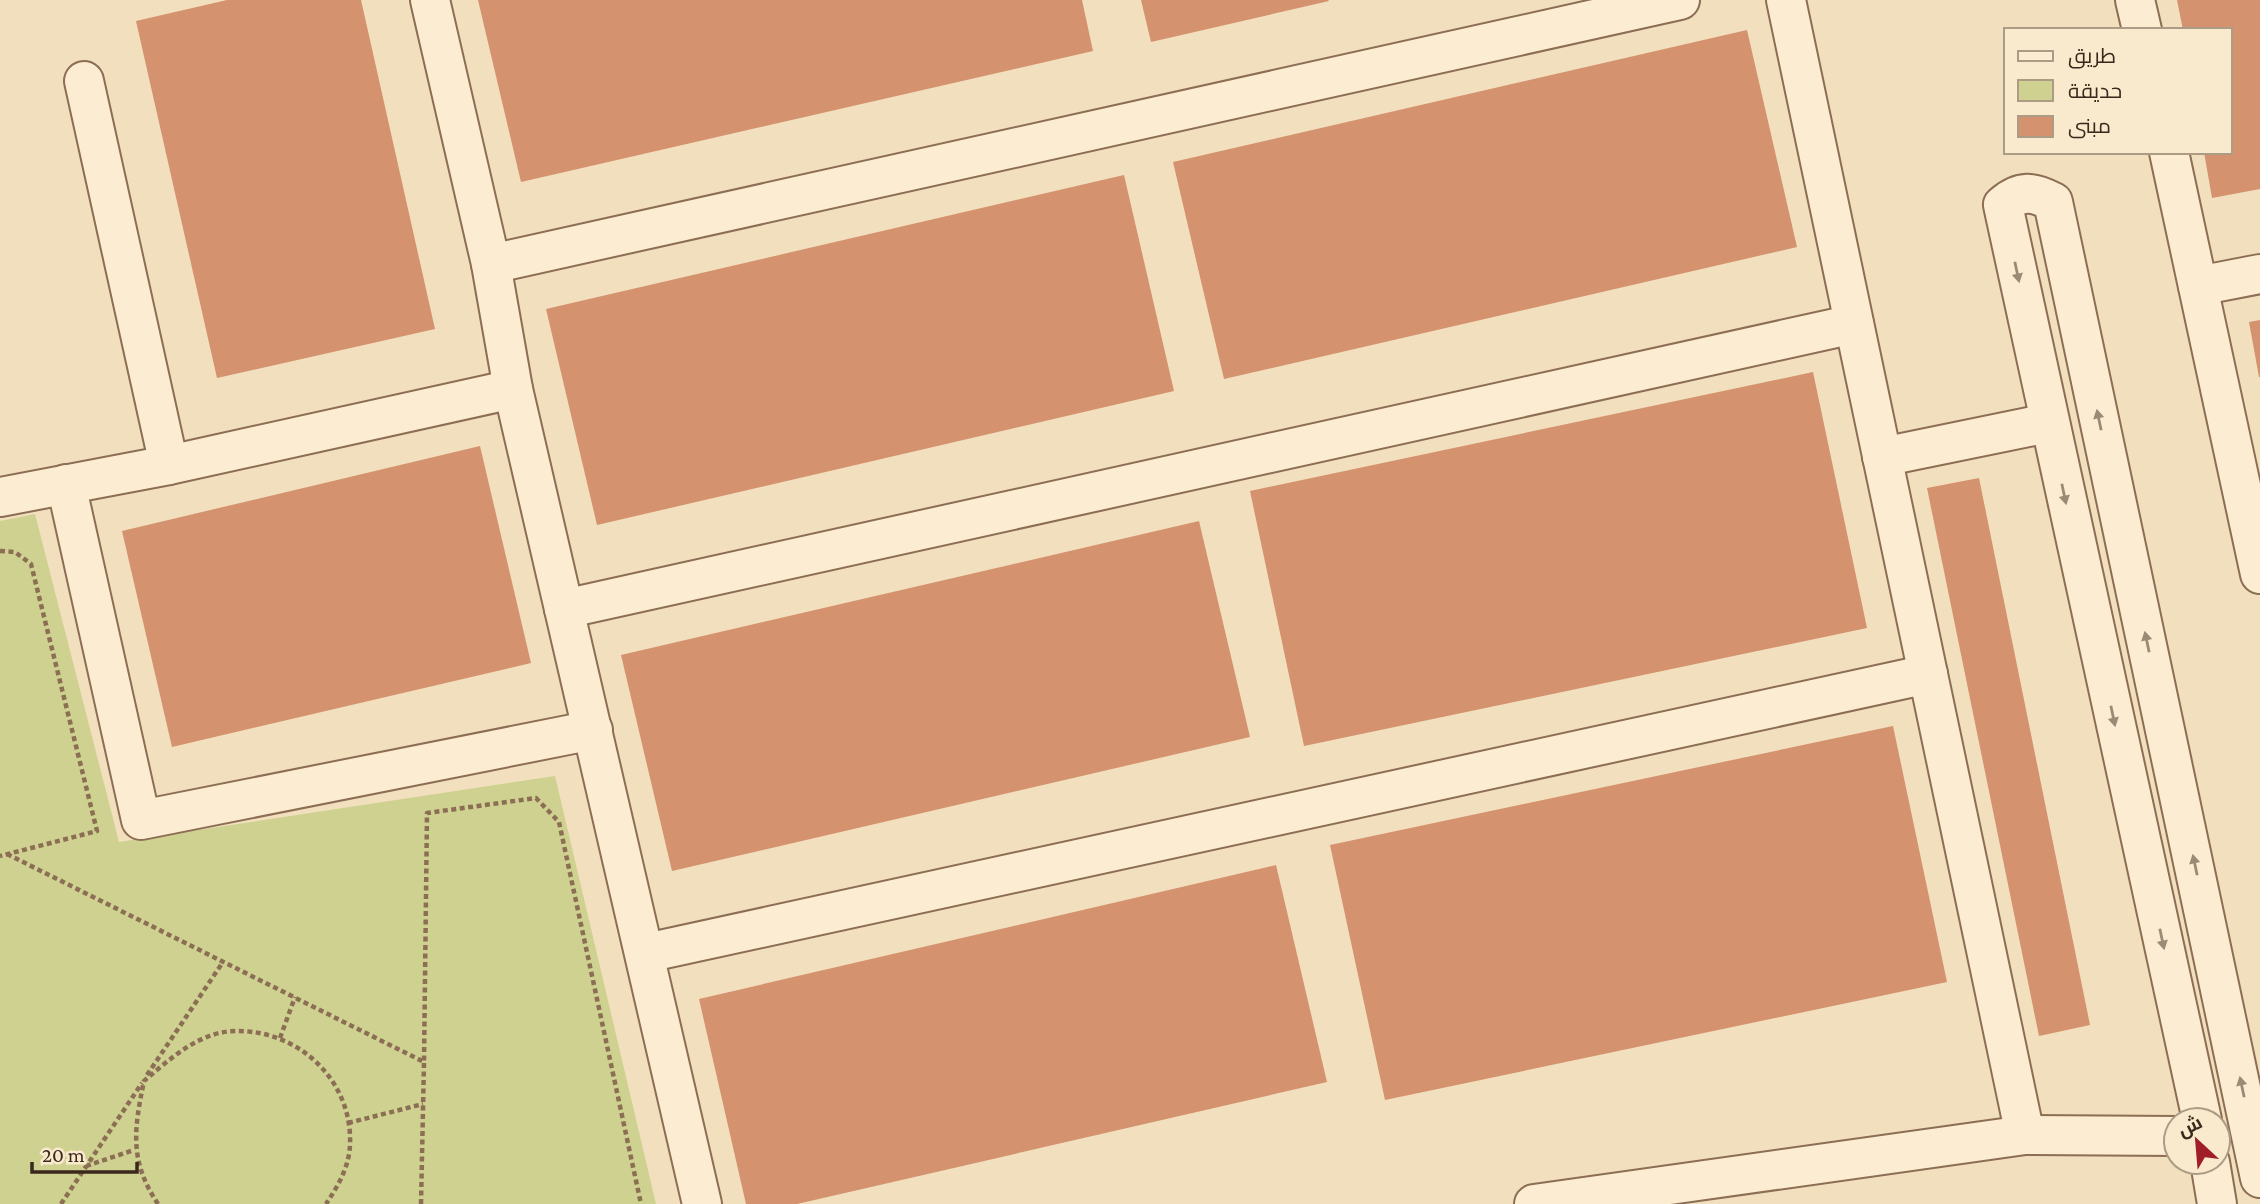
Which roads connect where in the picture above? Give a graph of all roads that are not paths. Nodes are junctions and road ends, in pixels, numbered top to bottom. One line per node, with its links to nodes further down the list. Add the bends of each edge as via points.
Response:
1 (430, 0): 8 (street)
2 (1680, 0): 8 (street)
3 (1786, 0): 11 (street)
4 (2135, 0): 5 (street)
5 (2141, 28)
6 (84, 81): 15 (street)
7 (2169, 154): 10 (street)
8 (491, 264): 12 (street)
9 (2260, 274): 10 (street)
10 (2198, 286): 18 (street)
11 (1854, 324): 14 (street); 19 (street)
12 (513, 389): 15 (street); 19 (street)
13 (2048, 423): 14 (street); 23 (street, one-way to 23); 24 (street, one-way to 13, via 2053,202 2026,193 2003,205)
14 (1882, 457): 20 (street)
15 (169, 465): 16 (street)
16 (66, 484): 17 (street); 21 (street, via 141,820)
17 (0, 497)
18 (2260, 573)
19 (564, 609): 21 (street)
20 (1928, 674): 22 (street); 25 (street)
21 (593, 730): 22 (street)
22 (646, 953): 29 (street)
23 (2199, 1106)
24 (2243, 1134): 28 (street)
25 (2025, 1135): 26 (street); 30 (street)
26 (2162, 1136)
27 (2212, 1176): 31 (street)
28 (2260, 1178)
29 (702, 1204)
30 (1534, 1204)
31 (2217, 1204)

